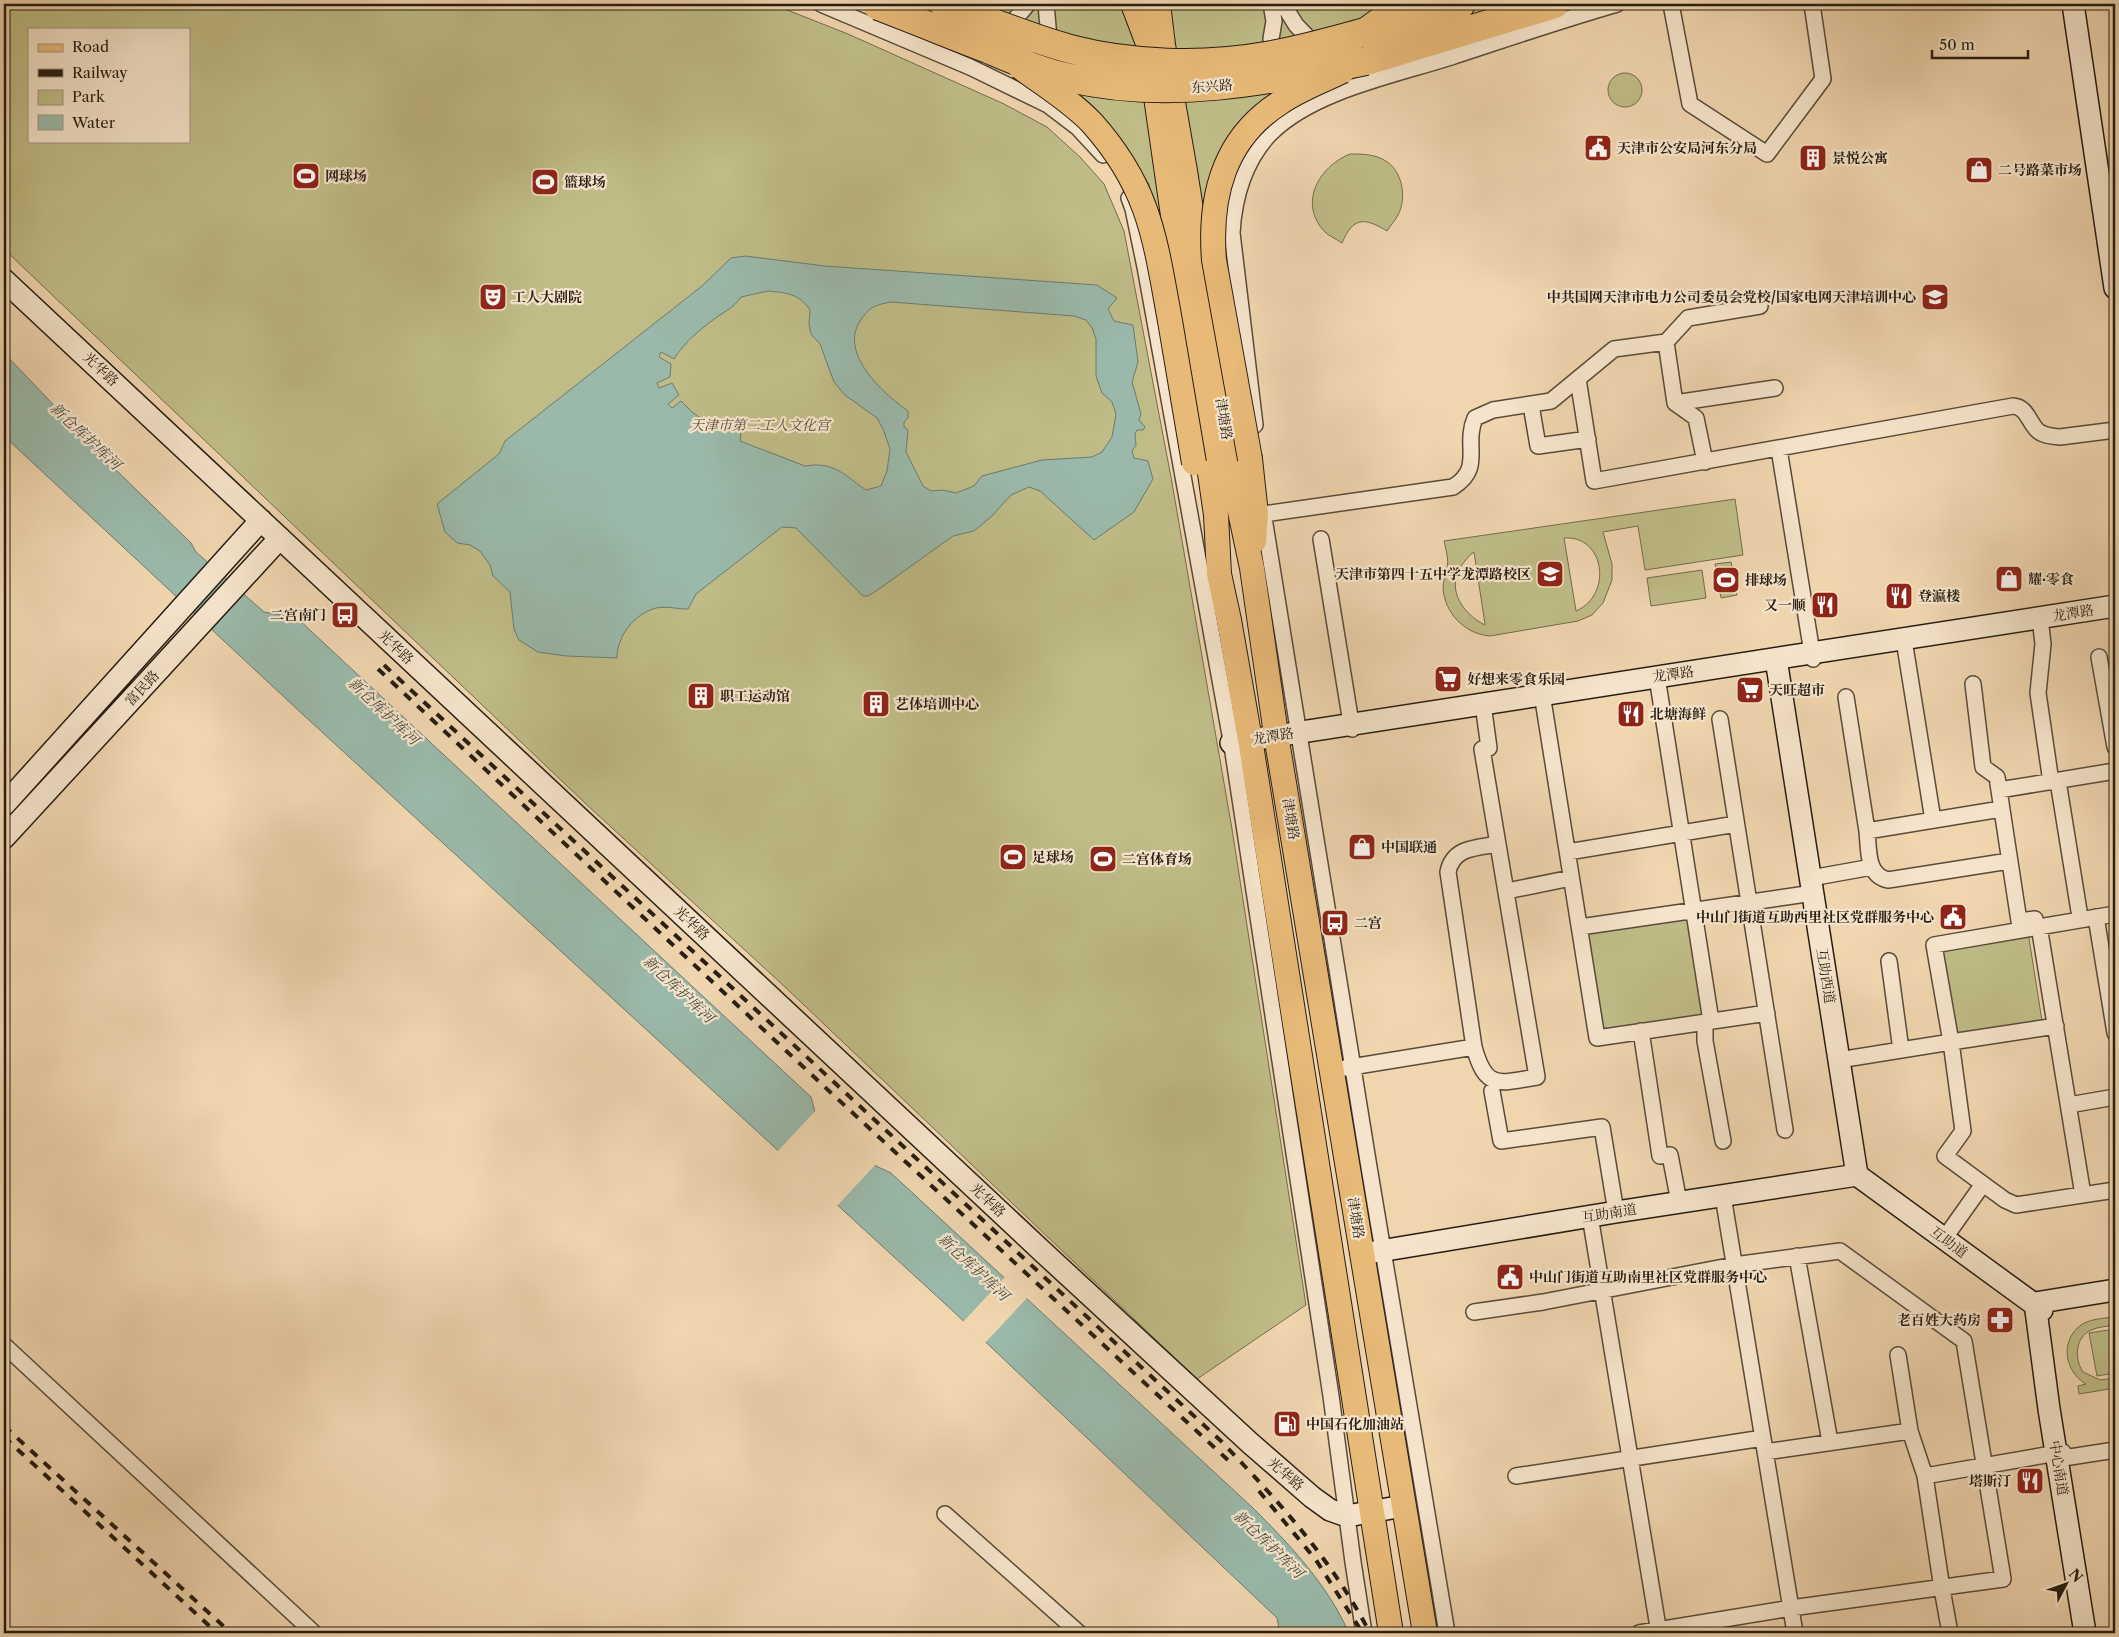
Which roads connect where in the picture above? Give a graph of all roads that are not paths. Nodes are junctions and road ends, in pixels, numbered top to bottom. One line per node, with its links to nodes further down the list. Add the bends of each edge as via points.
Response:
1 (821, 4): 24 (street)
2 (876, 4): 22 (highway, 东兴路, bridge)
3 (944, 4): 20 (highway, 东兴路, bridge, via 1071,49 1159,62 1224,61 1266,56)
4 (1028, 4): 24 (street)
5 (1046, 4): 26 (street, via 1050,38)
6 (1133, 4): 21 (main road)
7 (1143, 4): 21 (main road, 津塘路)
8 (1158, 4): 21 (main road, 津塘路)
9 (1170, 4): 21 (main road)
10 (1271, 4): 27 (street, via 1274,64)
11 (1283, 4): 25 (street, via 1296,25 1324,56)
12 (1401, 4): 20 (main road)
13 (1555, 4): 19 (highway, 东兴路)
14 (1617, 4): 25 (street)
15 (1671, 4): 16 (street, via 1690,104 1767,154 1823,79)
16 (1812, 4)
17 (2072, 4): 28 (street)
18 (2080, 4): 28 (street)
19 (1468, 13): 20 (highway, 东兴路); 23 (highway, 东兴路, via 1444,38)
20 (1358, 34)
21 (1156, 46): 45 (main road, 津塘路, via 1185,171 1235,488); 46 (main road, 津塘路, via 1215,507)
22 (1007, 57): 23 (highway, 东兴路, bridge, via 1097,84 1167,89 1259,82); 46 (main road, bridge, via 1091,122 1138,188 1156,241 1194,464)
23 (1366, 61): 40 (main road, bridge, via 1292,95 1262,116 1235,149 1218,185 1212,232 1214,260)
24 (970, 67): 26 (street)
25 (1344, 91): 27 (street)
26 (1048, 105): 62 (street, via 1077,127 1104,155 1134,209 1189,501)
27 (1298, 112): 40 (street, via 1271,133 1257,150 1240,184 1233,213 1232,233)
28 (2114, 269)
29 (4, 280): 42 (street, 光华路)
30 (1760, 306): 31 (street, via 1688,318)
31 (1666, 342): 32 (street, via 1614,350); 34 (street)
32 (1578, 379): 35 (street, via 1551,401); 37 (street)
33 (1775, 388): 34 (street)
34 (1675, 403): 39 (street, via 1696,418)
35 (1531, 406): 37 (street, via 1538,446); 41 (street, via 1493,410 1475,418 1471,426 1470,471 1465,480 1453,487)
36 (2115, 430): 38 (street, via 2050,436 2038,431 2020,406 2013,406)
37 (1588, 439): 39 (street, via 1594,481)
38 (1779, 449): 39 (street); 51 (street)
39 (1705, 462)
40 (1254, 466): 41 (main road)
41 (1260, 514): 45 (main road); 61 (street)
42 (261, 520): 43 (street, 光华路); 67 (street, 富民路)
43 (280, 538): 73 (street, 富民路); 136 (street, 光华路, via 1250,1444 1312,1497 1330,1510)
44 (1321, 539): 60 (street)
45 (1252, 568): 61 (main road, 津塘路)
46 (1219, 574): 62 (main road, 津塘路, via 1229,620)
47 (2115, 606): 49 (street, 龙潭路)
48 (2115, 612): 49 (street, 龙潭路)
49 (2041, 621): 50 (street, 龙潭路); 65 (street, via 2043,644 2038,693)
50 (1904, 642): 51 (street, 龙潭路); 69 (street)
51 (1813, 656): 53 (street, 龙潭路)
52 (2099, 657): 63 (street)
53 (1777, 662): 54 (street, 龙潭路); 79 (street, 互助西道)
54 (1657, 680): 56 (street, 龙潭路); 72 (street)
55 (1973, 684): 66 (street, via 1983,767 1996,777)
56 (1542, 696): 58 (street, 龙潭路); 75 (street)
57 (1846, 697): 71 (street)
58 (1484, 706): 60 (street, 龙潭路); 74 (street, via 1489,748 1482,749)
59 (1720, 719): 70 (street)
60 (1352, 727): 61 (street, 龙潭路)
61 (1289, 737): 62 (street, 龙潭路); 99 (main road, 津塘路)
62 (1241, 744): 134 (main road, 津塘路); 136 (street)
63 (2115, 747)
64 (2115, 771): 65 (street)
65 (2055, 782): 66 (street); 84 (street)
66 (1999, 790): 68 (street)
67 (4, 805)
68 (2001, 809): 69 (street); 76 (street)
69 (1932, 820): 71 (street)
70 (1736, 824): 72 (street); 81 (street)
71 (1867, 831): 77 (street)
72 (1680, 832): 75 (street); 83 (street)
73 (4, 838)
74 (1498, 844): 80 (street); 96 (street, via 1458,853 1448,872)
75 (1568, 852): 78 (street)
76 (2009, 861): 77 (street, via 1888,880 1878,876); 84 (street, via 2019,922)
77 (1872, 867): 79 (street)
78 (1571, 878): 80 (street); 88 (street)
79 (1812, 885): 81 (street); 98 (street, 互助西道)
80 (1507, 891): 96 (street, via 1537,1077 1500,1083 1480,1066)
81 (1749, 902): 83 (street); 90 (street)
82 (2115, 905): 84 (street)
83 (1695, 910): 88 (street); 91 (street)
84 (2079, 911)
85 (2115, 914): 86 (street)
86 (2096, 917): 87 (street); 94 (street)
87 (2039, 926): 92 (street); 95 (street, via 1934,945)
88 (1580, 927): 93 (street, via 1597,1038)
89 (1889, 961): 97 (street)
90 (1767, 1013): 91 (street); 103 (street)
91 (1708, 1021): 93 (street); 104 (street, via 1705,1041)
92 (2056, 1026): 95 (street); 102 (street)
93 (1641, 1031): 110 (street, via 1660,1156 1670,1155)
94 (2115, 1033)
95 (1951, 1042): 97 (street); 106 (street, via 1963,1131 1946,1156)
96 (1474, 1047): 99 (street)
97 (1901, 1050): 98 (street)
98 (1839, 1060): 105 (street, 互助西道)
99 (1343, 1068): 114 (main road, 津塘路)
100 (1492, 1091): 111 (street, via 1501,1141 1602,1127)
101 (2115, 1097): 102 (street)
102 (2069, 1105): 108 (street)
103 (1785, 1130)
104 (1723, 1141)
105 (1857, 1175): 109 (street, 互助南道); 113 (street, 互助道)
106 (1983, 1184): 108 (street, via 2016,1204); 113 (street)
107 (2115, 1190): 108 (street)
108 (2083, 1195)
109 (1722, 1196): 110 (street, 互助南道); 116 (street)
110 (1679, 1202): 111 (street, 互助南道)
111 (1616, 1212): 112 (street, 互助南道)
112 (1590, 1216): 114 (street, 互助南道); 117 (street)
113 (1944, 1239): 120 (street, 互助道)
114 (1372, 1253): 133 (main road, 津塘路); 145 (street)
115 (1797, 1256): 116 (street); 125 (street); 130 (street, via 1840,1251 1964,1341)
116 (1734, 1264): 117 (street); 126 (street)
117 (1602, 1290): 121 (street); 129 (street)
118 (2115, 1290): 120 (street)
119 (2115, 1298): 120 (street)
120 (2038, 1306): 128 (street, 中心南道)
121 (1474, 1312)
122 (4, 1345): 140 (street)
123 (1898, 1355): 124 (street)
124 (1910, 1431): 125 (street); 132 (street)
125 (1830, 1442): 126 (street)
126 (1764, 1445): 129 (street); 138 (street)
127 (2115, 1450): 128 (street)
128 (2060, 1455): 130 (street); 149 (street, 中心南道); 150 (street, 中心南道)
129 (1630, 1457): 131 (street); 139 (street)
130 (1985, 1466): 132 (street); 137 (street, via 2003,1579)
131 (1516, 1476)
132 (1925, 1476): 137 (street)
133 (1404, 1506): 134 (street); 144 (main road, 津塘路)
134 (1372, 1512): 136 (street); 143 (main road, 津塘路)
135 (945, 1514): 141 (street)
136 (1348, 1516): 142 (street)
137 (1942, 1588): 138 (street); 148 (street)
138 (1791, 1608): 139 (street); 147 (street)
139 (1659, 1632): 146 (street)
140 (314, 1633)
141 (1079, 1633)
142 (1364, 1633)
143 (1391, 1633)
144 (1425, 1633)
145 (1447, 1633)
146 (1639, 1633)
147 (1795, 1633)
148 (1950, 1633)
149 (2085, 1633)
150 (2093, 1633)

